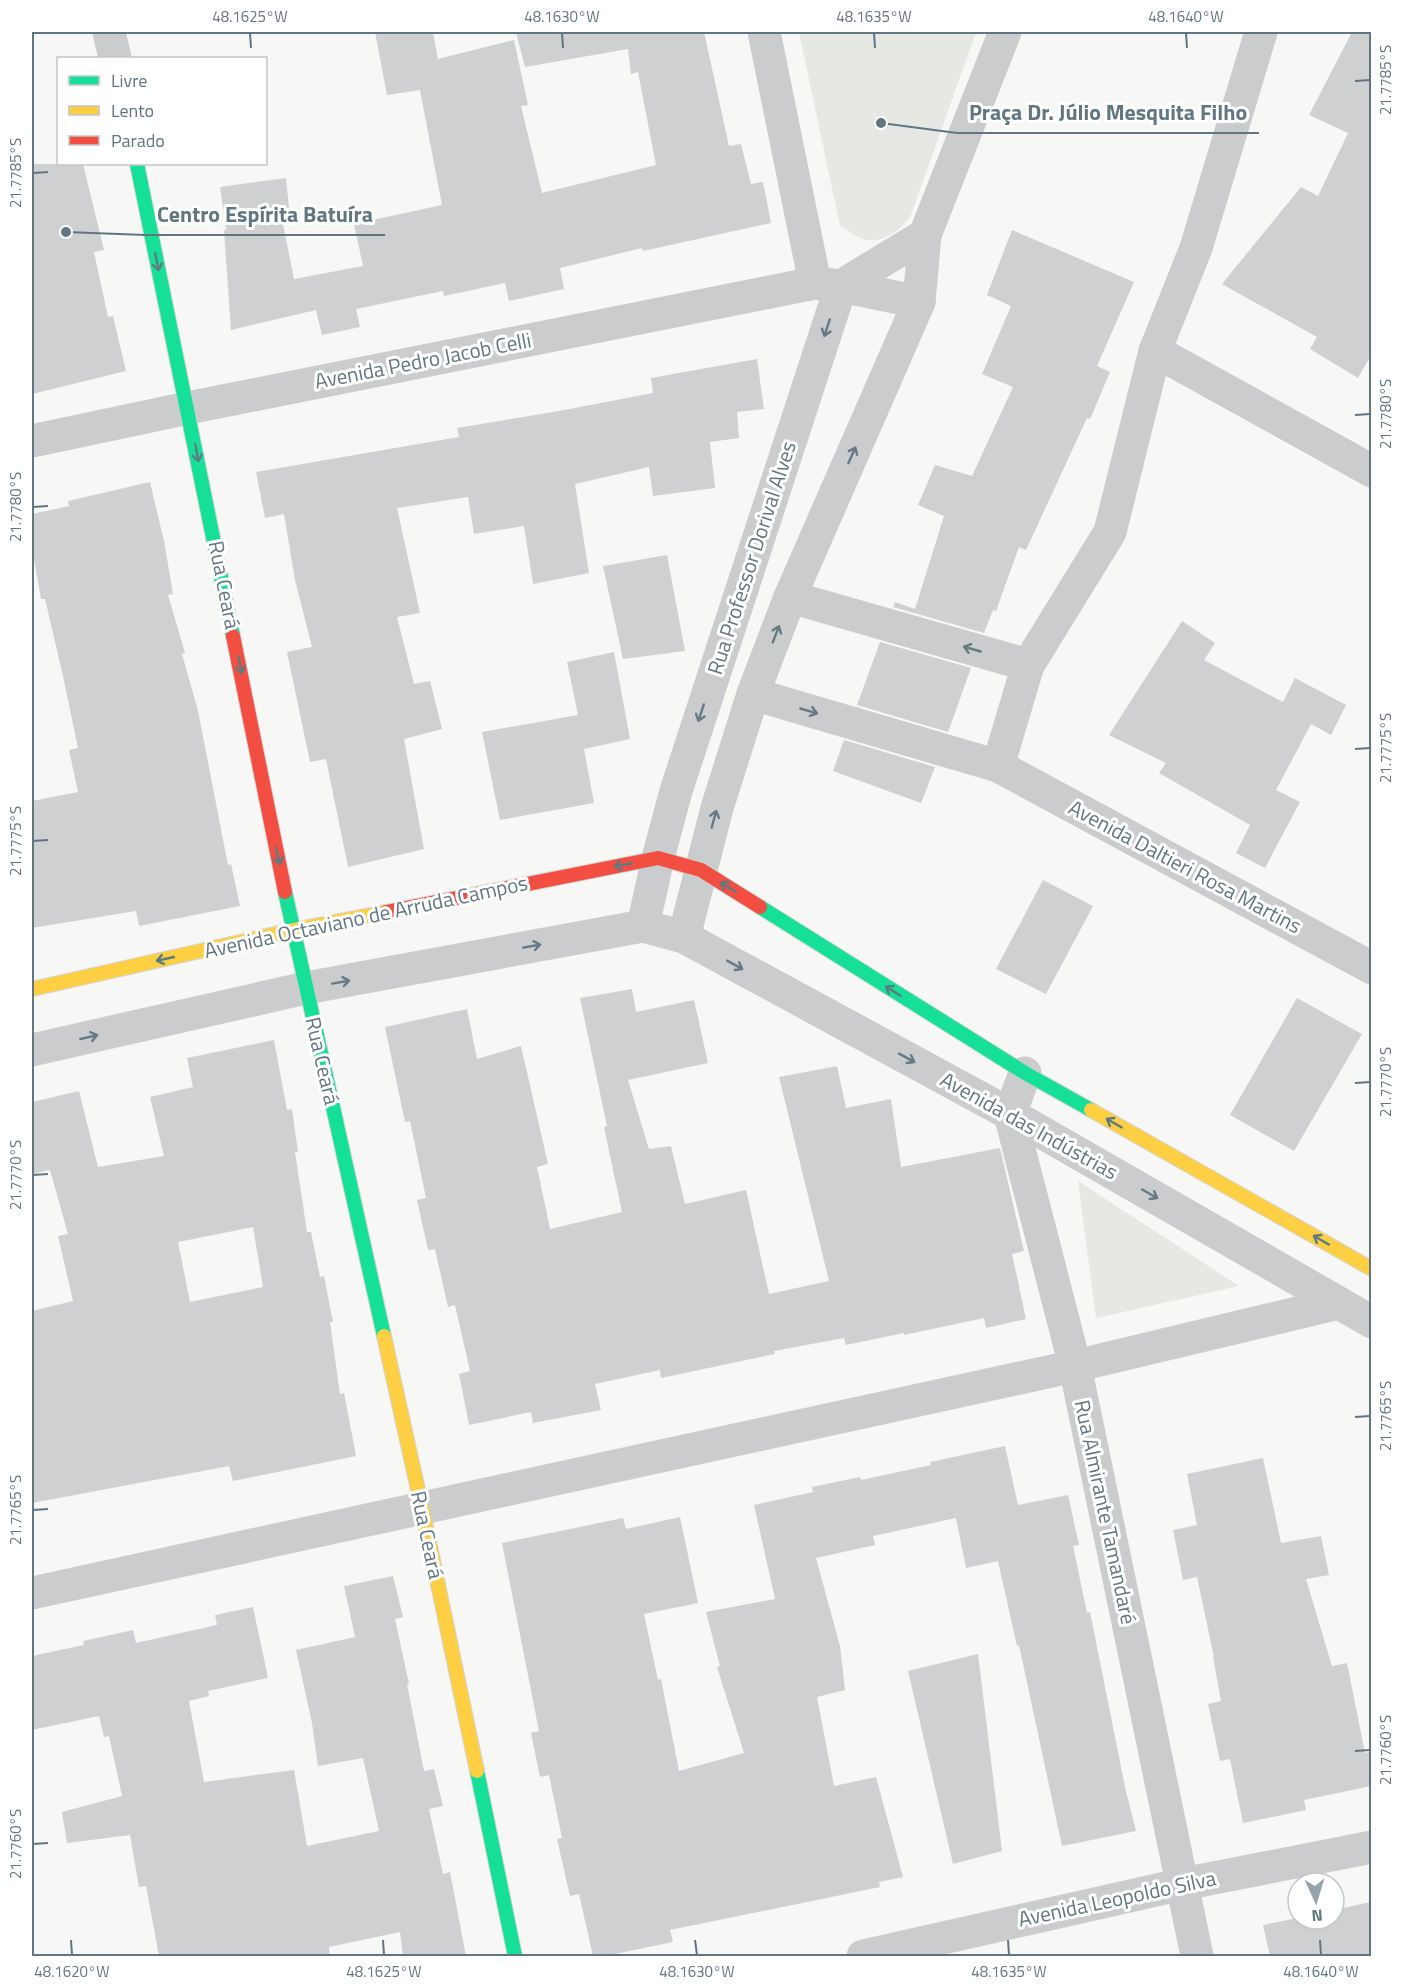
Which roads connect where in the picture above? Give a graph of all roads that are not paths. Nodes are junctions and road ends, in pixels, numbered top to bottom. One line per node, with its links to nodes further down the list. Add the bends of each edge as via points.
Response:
1 (109, 32): 5 (street)
2 (764, 32): 8 (street)
3 (1005, 32): 7 (street, Rua Professor Dorival Alves)
4 (1261, 32): 10 (street, via 1196,248)
5 (115, 57)
6 (137, 165): 11 (street, Rua Ceará, one-way to 11)
7 (925, 235): 8 (street); 9 (street, Rua Professor Dorival Alves)
8 (828, 285): 9 (street); 11 (street, Avenida Pedro Jacob Celli); 18 (street, Rua Professor Dorival Alves, one-way to 18)
9 (919, 302): 14 (street, Rua Professor Dorival Alves, one-way to 9)
10 (1155, 351): 13 (street); 15 (street, via 1110,532)
11 (188, 408): 12 (street, Avenida Pedro Jacob Celli); 21 (street, Rua Ceará, one-way to 21)
12 (32, 441)
13 (1371, 471)
14 (790, 597): 15 (street, one-way to 14); 16 (street, Rua Professor Dorival Alves, one-way to 14)
15 (1028, 666): 17 (street)
16 (753, 694): 17 (street, Avenida Daltieri Rosa Martins, one-way to 17); 19 (street, Rua Professor Dorival Alves, one-way to 16)
17 (998, 766): 23 (street, Avenida Daltieri Rosa Martins)
18 (658, 858): 19 (street, Avenida Octaviano de Arruda Campos); 20 (street, Rua Professor Dorival Alves); 21 (street, Avenida Octaviano de Arruda Campos, one-way to 21)
19 (700, 870): 22 (street, Rua Professor Dorival Alves); 27 (street, Avenida das Indústrias, one-way to 19)
20 (643, 926): 22 (street); 24 (street, one-way to 20)
21 (293, 930): 24 (street, Rua Ceará); 25 (street, Avenida Octaviano de Arruda Campos, one-way to 25)
22 (684, 937): 28 (street, Avenida das Indústrias, one-way to 28)
23 (1371, 968)
24 (306, 988): 26 (street, one-way to 24); 33 (street, Rua Ceará)
25 (32, 989)
26 (32, 1050)
27 (1025, 1073): 28 (street); 29 (street, Avenida das Indústrias, one-way to 27)
28 (1010, 1114): 30 (street, Avenida das Indústrias, one-way to 30); 32 (street, Rua Almirante Tamandaré)
29 (1371, 1269)
30 (1340, 1303): 31 (street, Avenida das Indústrias); 32 (street)
31 (1371, 1322)
32 (1075, 1366): 33 (street); 36 (street, Rua Almirante Tamandaré)
33 (422, 1508): 34 (street); 37 (street, Rua Ceará)
34 (32, 1593)
35 (1371, 1847): 36 (street, Avenida Leopoldo Silva)
36 (1183, 1884): 38 (street, Avenida Leopoldo Silva); 39 (street, Rua Almirante Tamandaré)
37 (515, 1956)
38 (863, 1956)
39 (1197, 1956)

